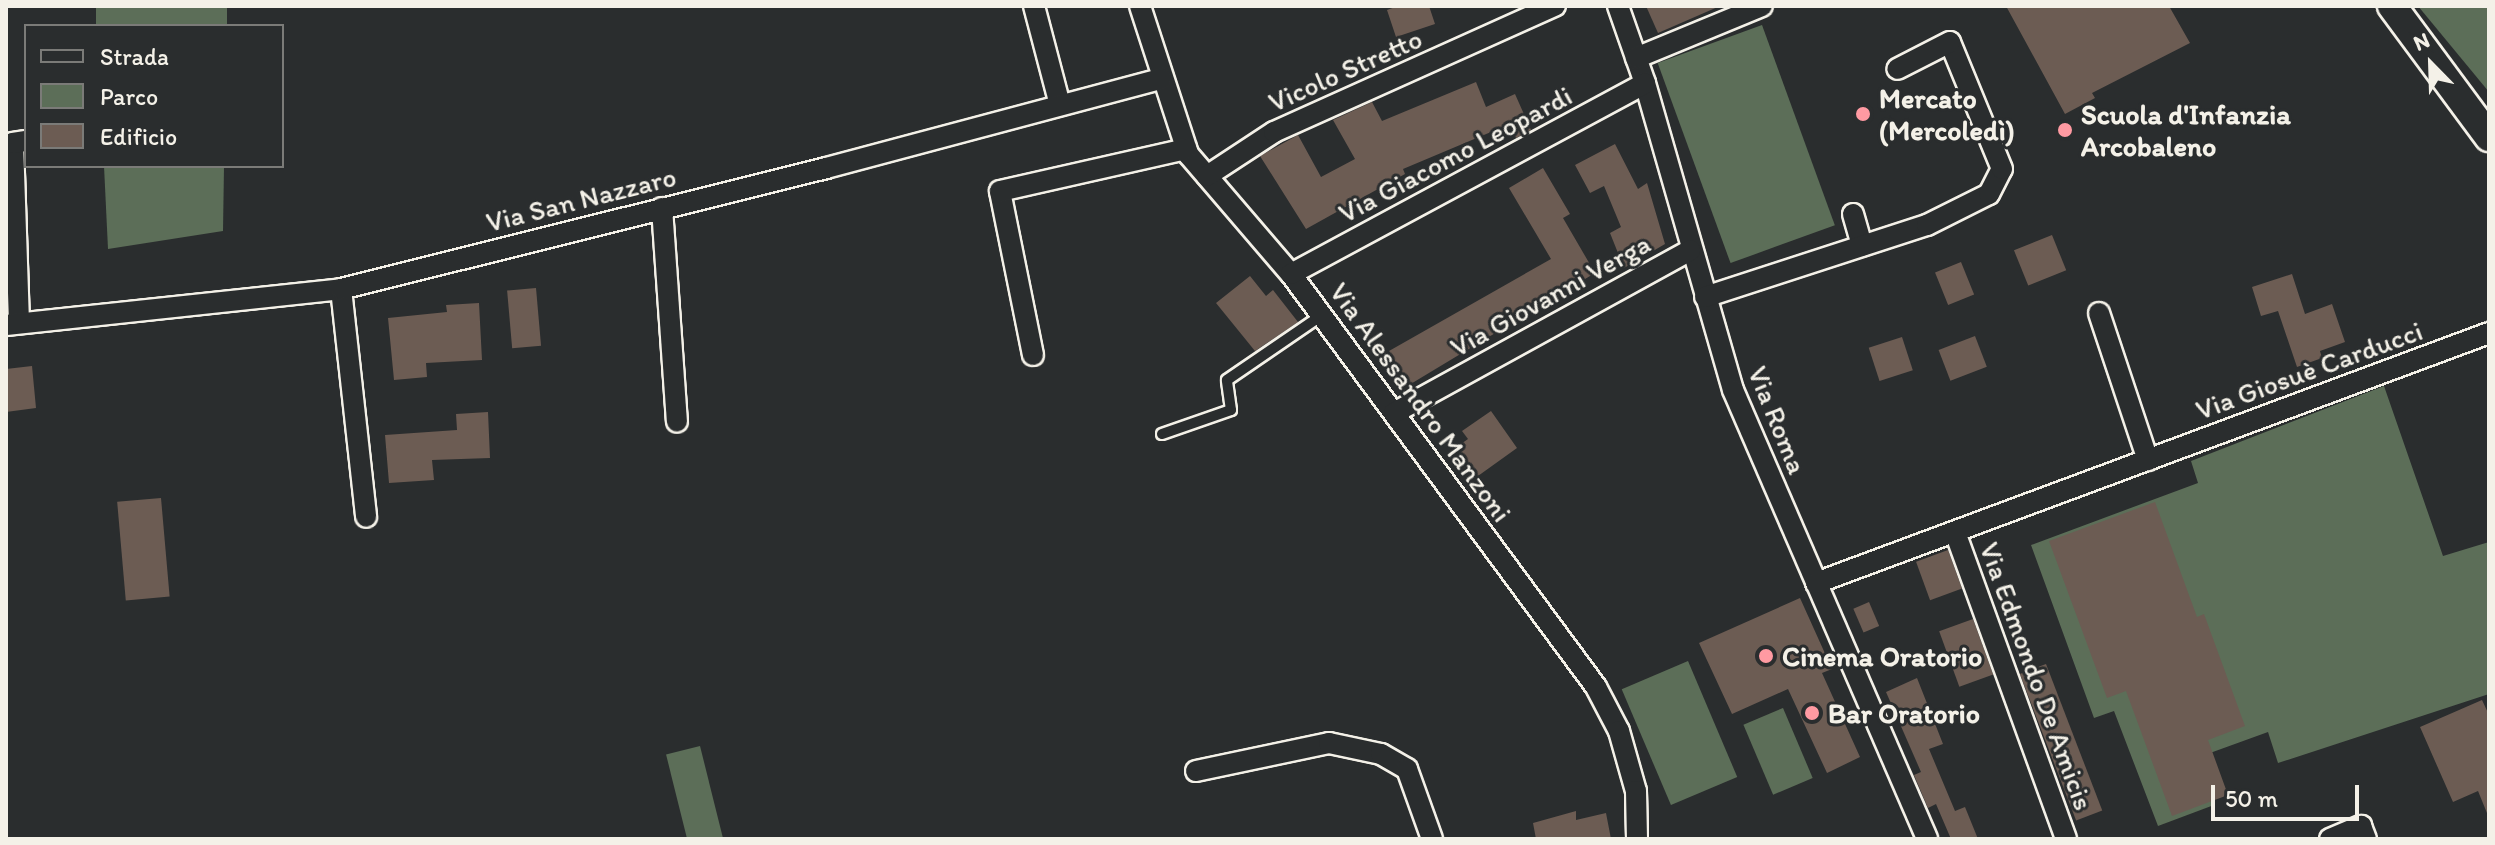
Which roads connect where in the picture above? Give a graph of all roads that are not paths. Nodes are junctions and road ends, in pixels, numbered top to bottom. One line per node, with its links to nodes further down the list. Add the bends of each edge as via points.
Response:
1 (1034, 6): 11 (street)
2 (1140, 6): 9 (street, Via Alessandro Manzoni)
3 (1555, 6): 15 (street, Vicolo Stretto, via 1274,132)
4 (1618, 6): 7 (street, Via Roma)
5 (1762, 6): 7 (street)
6 (2392, 6): 12 (main road)
7 (1636, 58): 10 (street, Via Roma)
8 (1897, 69): 18 (street, via 1950,42 2002,169 1989,194 1927,225)
9 (1161, 79): 11 (street, Via San Nazzaro); 14 (street, Via Alessandro Manzoni)
10 (1645, 83): 19 (street, Via Roma); 20 (street, Via Giacomo Leopardi)
11 (1060, 105): 16 (street, Via San Nazzaro)
12 (2489, 137)
13 (15, 143): 25 (street)
14 (1186, 149): 15 (street, Via Alessandro Manzoni); 27 (street, via 1000,191)
15 (1207, 176): 20 (street, Via Alessandro Manzoni)
16 (662, 208): 21 (street, Via San Nazzaro); 29 (street)
17 (1853, 214): 18 (street)
18 (1862, 246): 22 (street)
19 (1690, 250): 22 (street, Via Roma); 28 (street, Via Giovanni Verga)
20 (1291, 274): 24 (street, Via Alessandro Manzoni)
21 (341, 289): 25 (street, Via San Nazzaro); 32 (street)
22 (1705, 297): 34 (street, Via Roma, via 1733,390)
23 (2099, 313): 31 (street)
24 (1322, 315): 28 (street, Via Alessandro Manzoni); 30 (lane, via 1227,380 1231,410)
25 (13, 324)
26 (2489, 333): 31 (street, Via Giosuè Carducci)
27 (1033, 355)
28 (1394, 413): 37 (street, Via Alessandro Manzoni, via 1596,687 1619,731 1632,776)
29 (677, 421)
30 (1162, 434)
31 (2148, 460): 33 (street, Via Giosuè Carducci)
32 (366, 517)
33 (1955, 532): 34 (street, Via Giosuè Carducci); 39 (street, Via Edmondo De Amicis)
34 (1816, 583): 38 (street, Via Roma)
35 (1196, 771): 36 (street, via 1329,743 1381,754 1407,769)
36 (1432, 839)
37 (1637, 839)
38 (1927, 839)
39 (2066, 839)
40 (2330, 839): 41 (street, via 2361,826)
41 (2366, 839)

